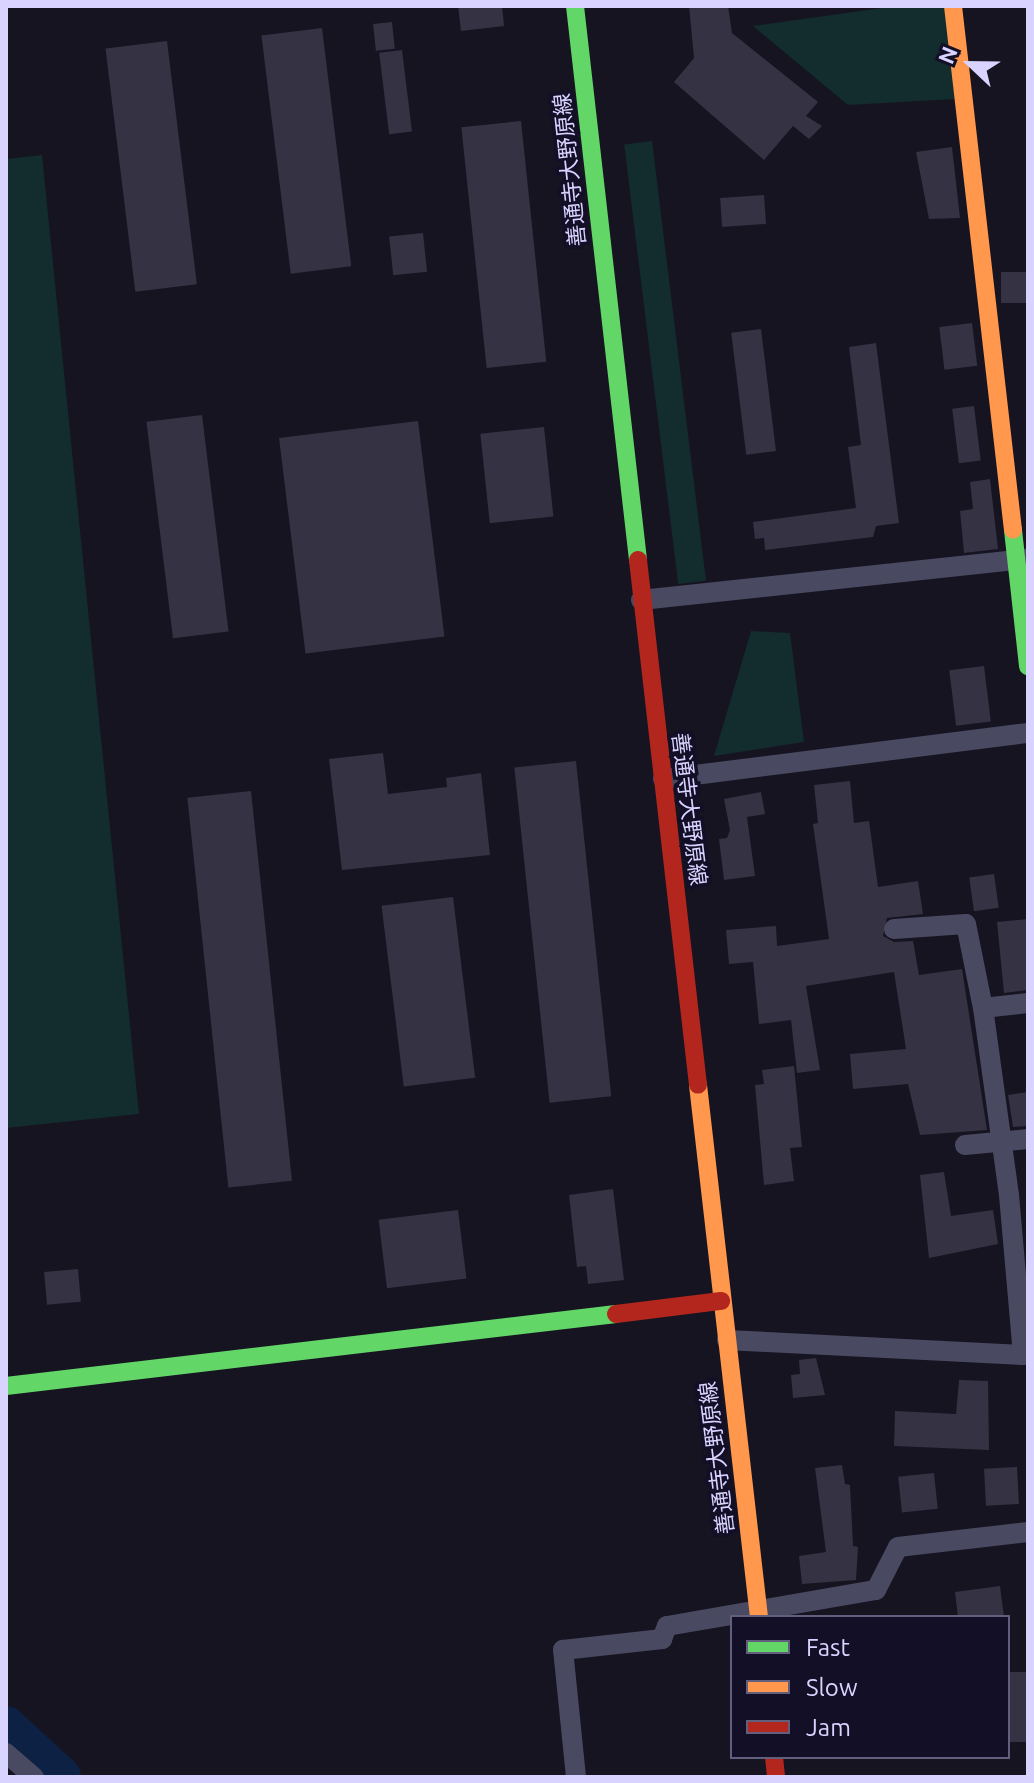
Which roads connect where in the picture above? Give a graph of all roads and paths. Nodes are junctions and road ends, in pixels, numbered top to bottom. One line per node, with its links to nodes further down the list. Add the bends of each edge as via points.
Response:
1 (575, 6): 4 (main road, 善通寺大野原線)
2 (953, 6): 3 (main road)
3 (1023, 559): 4 (street); 5 (main road)
4 (641, 600): 7 (main road, 善通寺大野原線)
5 (1028, 666)
6 (1028, 733): 7 (street)
7 (663, 779): 15 (main road, 善通寺大野原線)
8 (894, 929): 10 (street, via 966,924)
9 (1028, 1003): 10 (street)
10 (983, 1008): 12 (street)
11 (1028, 1139): 12 (street)
12 (1002, 1142): 13 (street); 14 (street)
13 (965, 1145)
14 (1021, 1256): 16 (street, via 1023,1355)
15 (721, 1301): 16 (main road, 善通寺大野原線); 17 (main road)
16 (727, 1340): 19 (main road, 善通寺大野原線)
17 (6, 1386)
18 (1028, 1532): 19 (street, via 898,1547 876,1590)
19 (758, 1613)
20 (730, 1617): 23 (street, via 667,1626 662,1639 563,1650)
21 (6, 1753): 22 (street)
22 (34, 1777)
23 (576, 1777)

